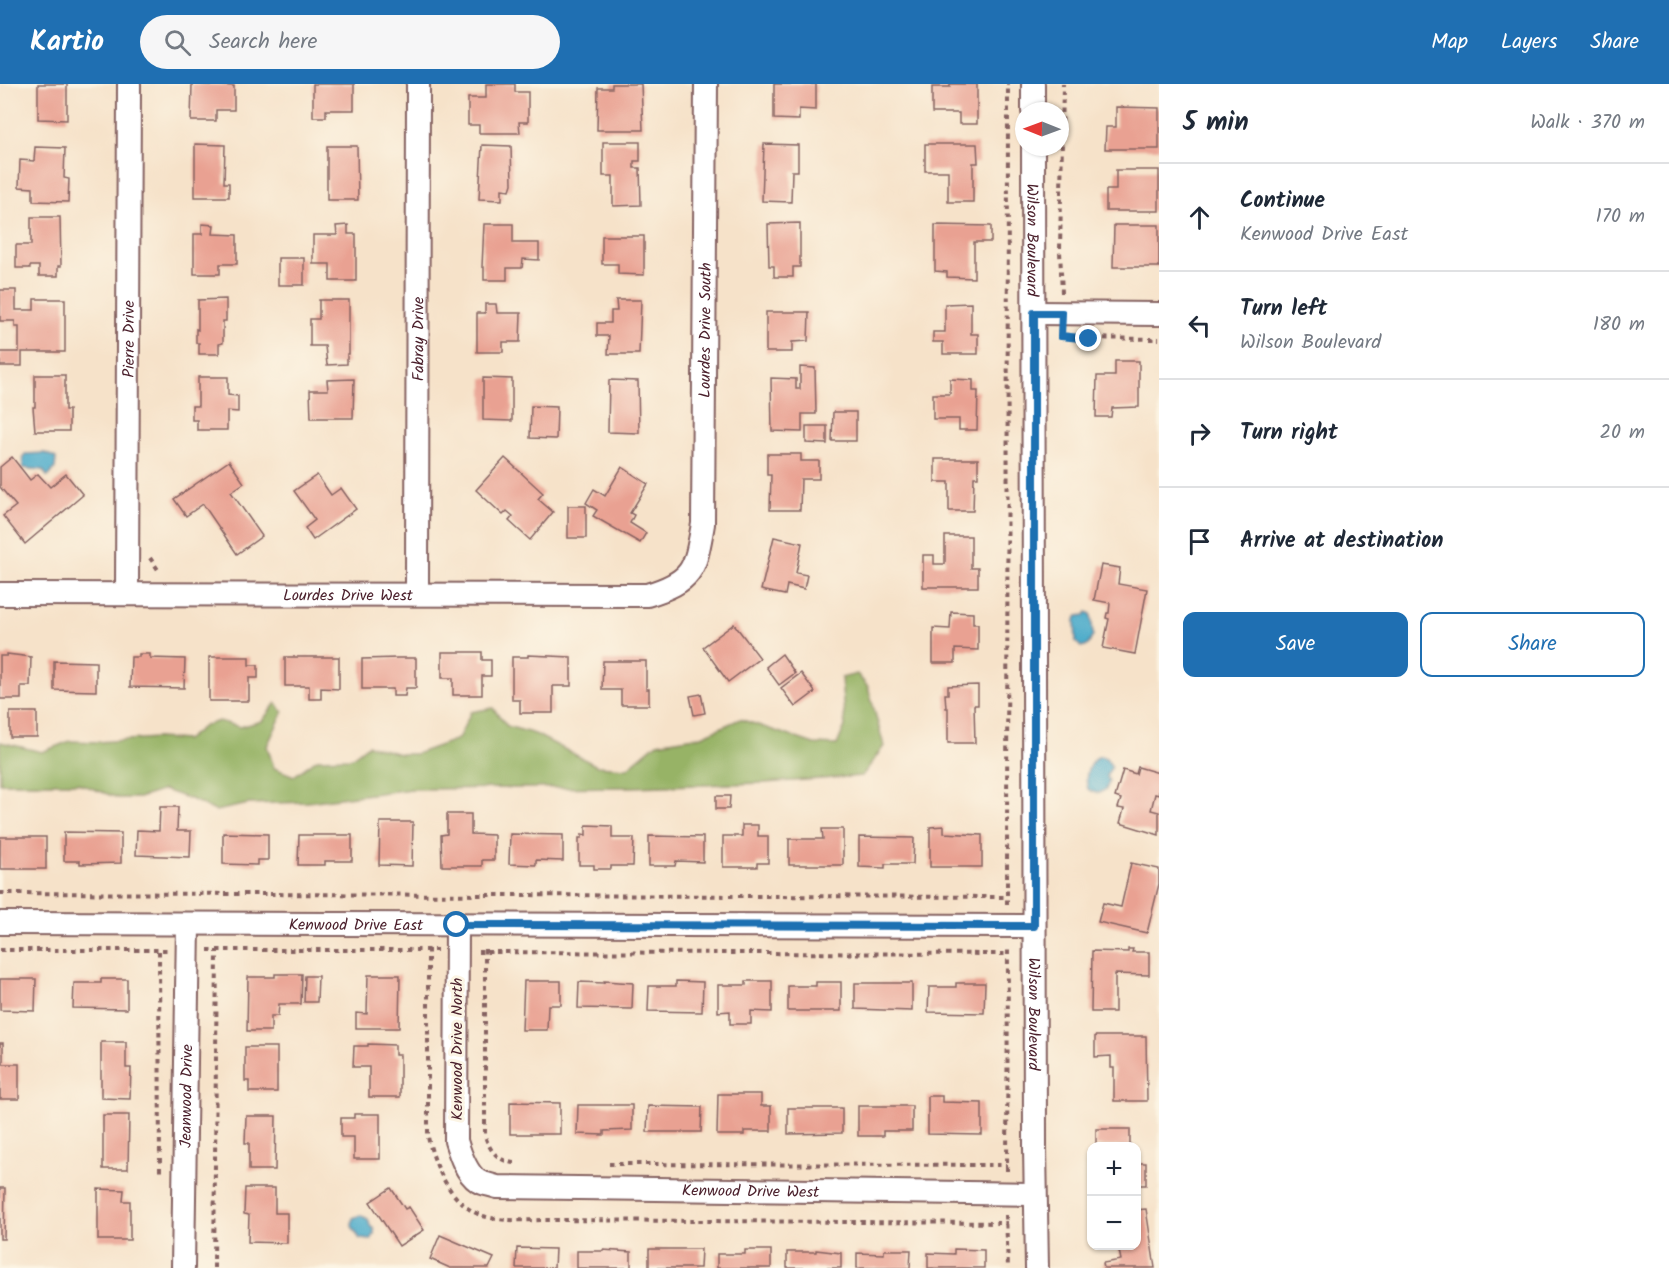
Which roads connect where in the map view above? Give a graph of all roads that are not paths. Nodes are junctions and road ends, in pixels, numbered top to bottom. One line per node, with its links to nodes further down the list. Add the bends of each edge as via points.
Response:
1 (129, 84): 11 (street, Pierre Drive)
2 (418, 84): 12 (street, Fabray Drive)
3 (706, 84): 9 (street, Lourdes Drive South, via 703,525 697,561)
4 (1033, 84): 5 (street)
5 (1033, 102)
6 (1033, 156): 7 (street, Wilson Boulevard)
7 (1034, 313): 8 (street); 16 (street, Wilson Boulevard)
8 (1159, 314)
9 (689, 572): 12 (street, Lourdes Drive West, via 669,588 647,595)
10 (0, 594): 11 (street, Lourdes Drive West)
11 (127, 594): 12 (street, Lourdes Drive West)
12 (417, 594)
13 (0, 923): 14 (street, Kenwood Drive East)
14 (188, 924): 15 (street, Kenwood Drive East); 19 (street, Jeanwood Drive)
15 (457, 925): 16 (street, Kenwood Drive East); 17 (street, Kenwood Drive North, via 456,1141)
16 (1034, 926): 18 (street, Wilson Boulevard)
17 (469, 1171): 18 (street, Kenwood Drive West, via 478,1181 497,1187)
18 (1035, 1194): 20 (street, Wilson Boulevard)
19 (183, 1268)
20 (1037, 1268)

